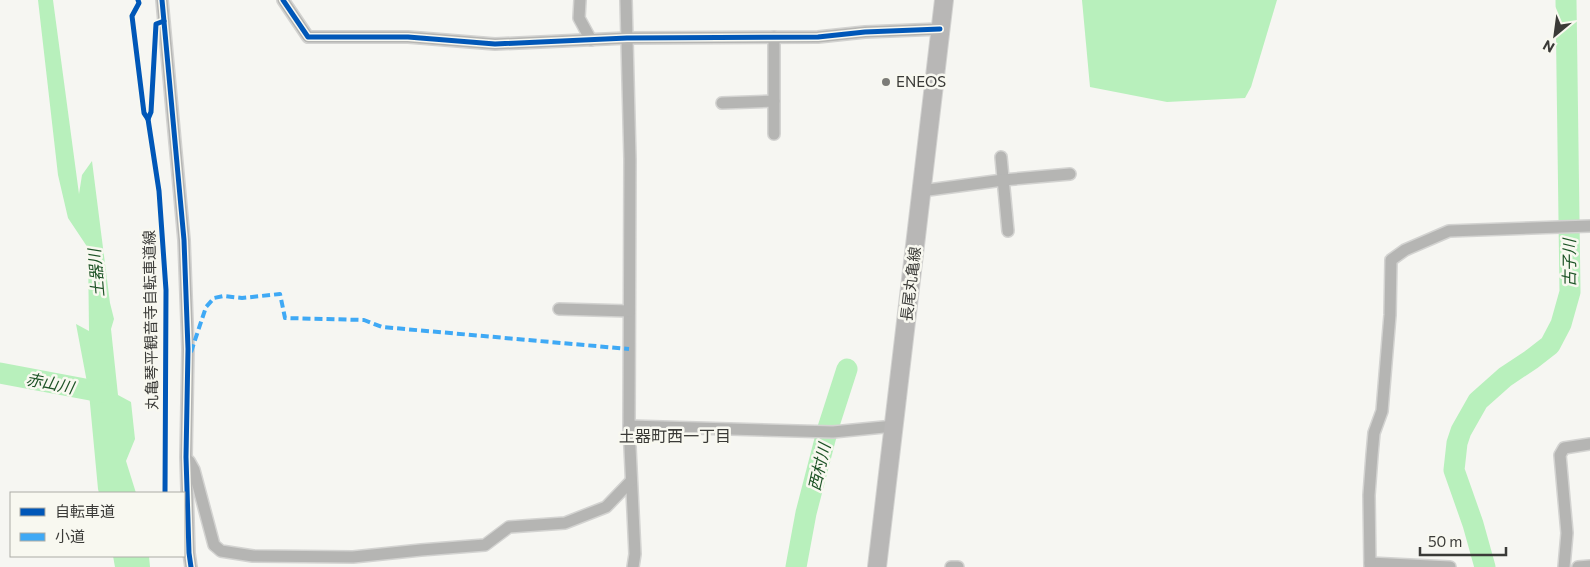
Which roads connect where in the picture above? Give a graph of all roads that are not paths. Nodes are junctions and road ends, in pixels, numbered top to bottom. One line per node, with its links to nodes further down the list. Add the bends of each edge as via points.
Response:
1 (162, 0): 7 (street)
2 (171, 0): 7 (street)
3 (283, 0): 11 (street, via 308,37 408,37 495,44)
4 (580, 0): 11 (street, via 579,18)
5 (626, 0): 10 (street)
6 (944, 0): 8 (main road, 長尾丸亀線)
7 (164, 21): 26 (street, via 184,240 188,349)
8 (940, 29): 9 (street); 18 (main road, 長尾丸亀線)
9 (774, 37): 10 (street); 12 (street)
10 (626, 38): 11 (street); 22 (street, via 630,160)
11 (591, 40)
12 (774, 101): 13 (street); 14 (street)
13 (722, 102)
14 (774, 134)
15 (1001, 157): 17 (street)
16 (1070, 174): 17 (street)
17 (1003, 180): 18 (street); 20 (street)
18 (922, 191): 24 (main road, 長尾丸亀線)
19 (1586, 226): 28 (street, via 1449,231 1405,250 1391,260 1382,411 1374,433 1369,496)
20 (1008, 231)
21 (559, 309): 22 (street)
22 (629, 310): 23 (street)
23 (629, 426): 24 (street, via 834,432); 27 (street)
24 (894, 426): 33 (main road, 長尾丸亀線)
25 (1590, 444): 36 (street, via 1564,448 1560,455 1567,533)
26 (186, 457): 27 (street, via 194,470 214,545 221,552 252,556 353,557 485,545 509,527 565,523 606,508); 31 (street)
27 (631, 481): 32 (street)
28 (1370, 565): 35 (street)
29 (958, 566): 34 (street)
30 (1590, 566): 37 (street)
31 (191, 567)
32 (633, 567)
33 (877, 567)
34 (951, 567)
35 (1450, 567)
36 (1564, 567)
37 (1578, 567)

